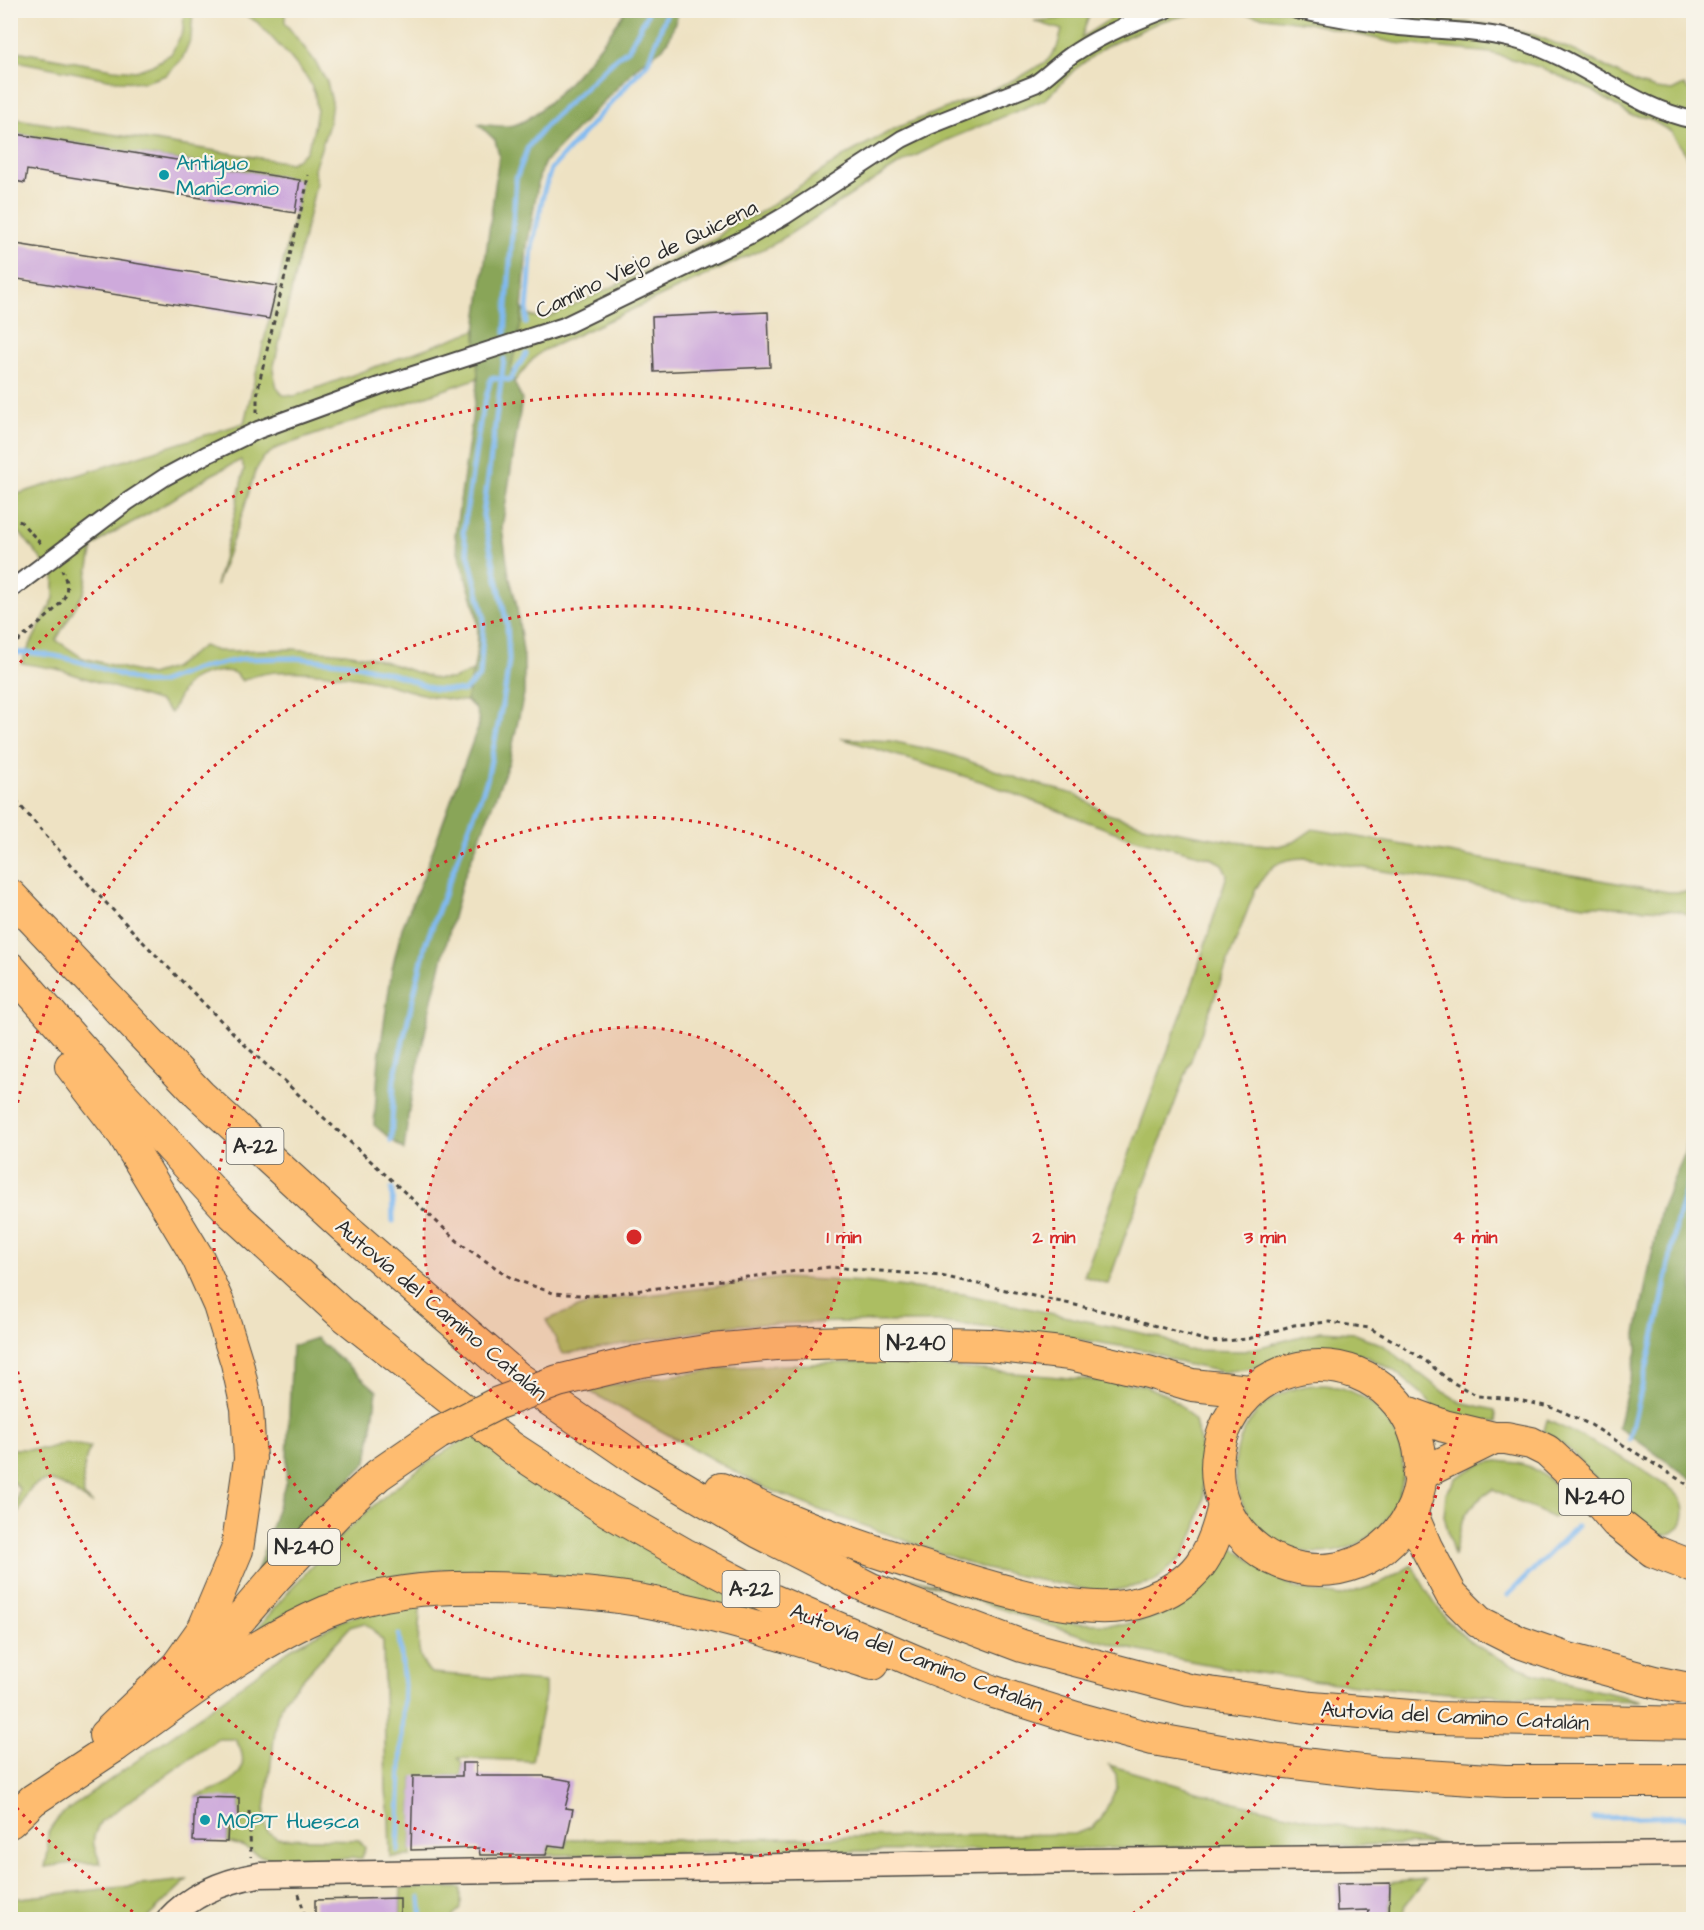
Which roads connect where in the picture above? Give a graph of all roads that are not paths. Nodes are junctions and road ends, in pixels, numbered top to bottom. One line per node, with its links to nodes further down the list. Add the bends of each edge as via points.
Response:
1 (1165, 10): 4 (street, Camino Viejo de Quicena, via 1094,41 1035,84 902,139 748,237 564,326 258,430 165,477 126,502)
2 (1296, 10): 3 (street, via 1523,42 1552,53 1634,98)
3 (1694, 120)
4 (10, 590)
5 (10, 895): 8 (highway, Autovía del Camino Catalán / A-22, via 200,1095)
6 (10, 968): 20 (highway, Autovía del Camino Catalán / A-22, via 231,1212 340,1312 512,1448 607,1510 772,1600 991,1691)
7 (10, 994): 21 (highway, via 124,1135 192,1249 219,1305 247,1408 250,1459 237,1550 204,1629 177,1666)
8 (518, 1378): 15 (highway, via 667,1463 782,1517 993,1588 1069,1605 1106,1608 1144,1602 1172,1590 1198,1569 1211,1548); 19 (highway, Autovía del Camino Catalán / A-22, via 642,1463 759,1532 871,1589 1022,1646 1189,1690 1312,1708 1435,1718)
9 (1192, 1384): 10 (highway, N-240); 12 (highway); 21 (highway, N-240, bridge, via 1070,1354 990,1345 851,1342 712,1350 636,1362 558,1381 498,1403 439,1433 378,1475 316,1534 187,1680)
10 (1251, 1391): 11 (highway, N-240, via 1275,1375 1303,1367 1332,1366 1361,1374 1385,1390); 12 (highway, N-240)
11 (1404, 1411): 13 (highway, N-240); 14 (highway, N-240, via 1416,1436)
12 (1223, 1430): 15 (highway, N-240, via 1217,1456 1217,1483)
13 (1494, 1438): 14 (highway); 17 (highway, N-240, via 1530,1443 1547,1451 1616,1522 1653,1551)
14 (1419, 1475): 16 (highway, N-240)
15 (1224, 1505): 16 (highway, N-240, via 1233,1523 1262,1552 1277,1561 1319,1570 1371,1555 1397,1534)
16 (1411, 1512): 18 (highway, via 1451,1594 1479,1622 1519,1642 1568,1659)
17 (1694, 1567)
18 (1694, 1690)
19 (1694, 1723)
20 (1153, 1739): 21 (highway, via 1071,1723 971,1696 703,1613 602,1595 462,1588 391,1594 328,1612 247,1653); 22 (highway, Autovía del Camino Catalán / A-22, via 1278,1761 1390,1774 1505,1781)
21 (109, 1741): 23 (highway, N-240, via 33,1800)
22 (1694, 1781)
23 (12, 1810)
24 (1694, 1854): 25 (street, via 258,1875 223,1883 202,1893)
25 (168, 1920)

